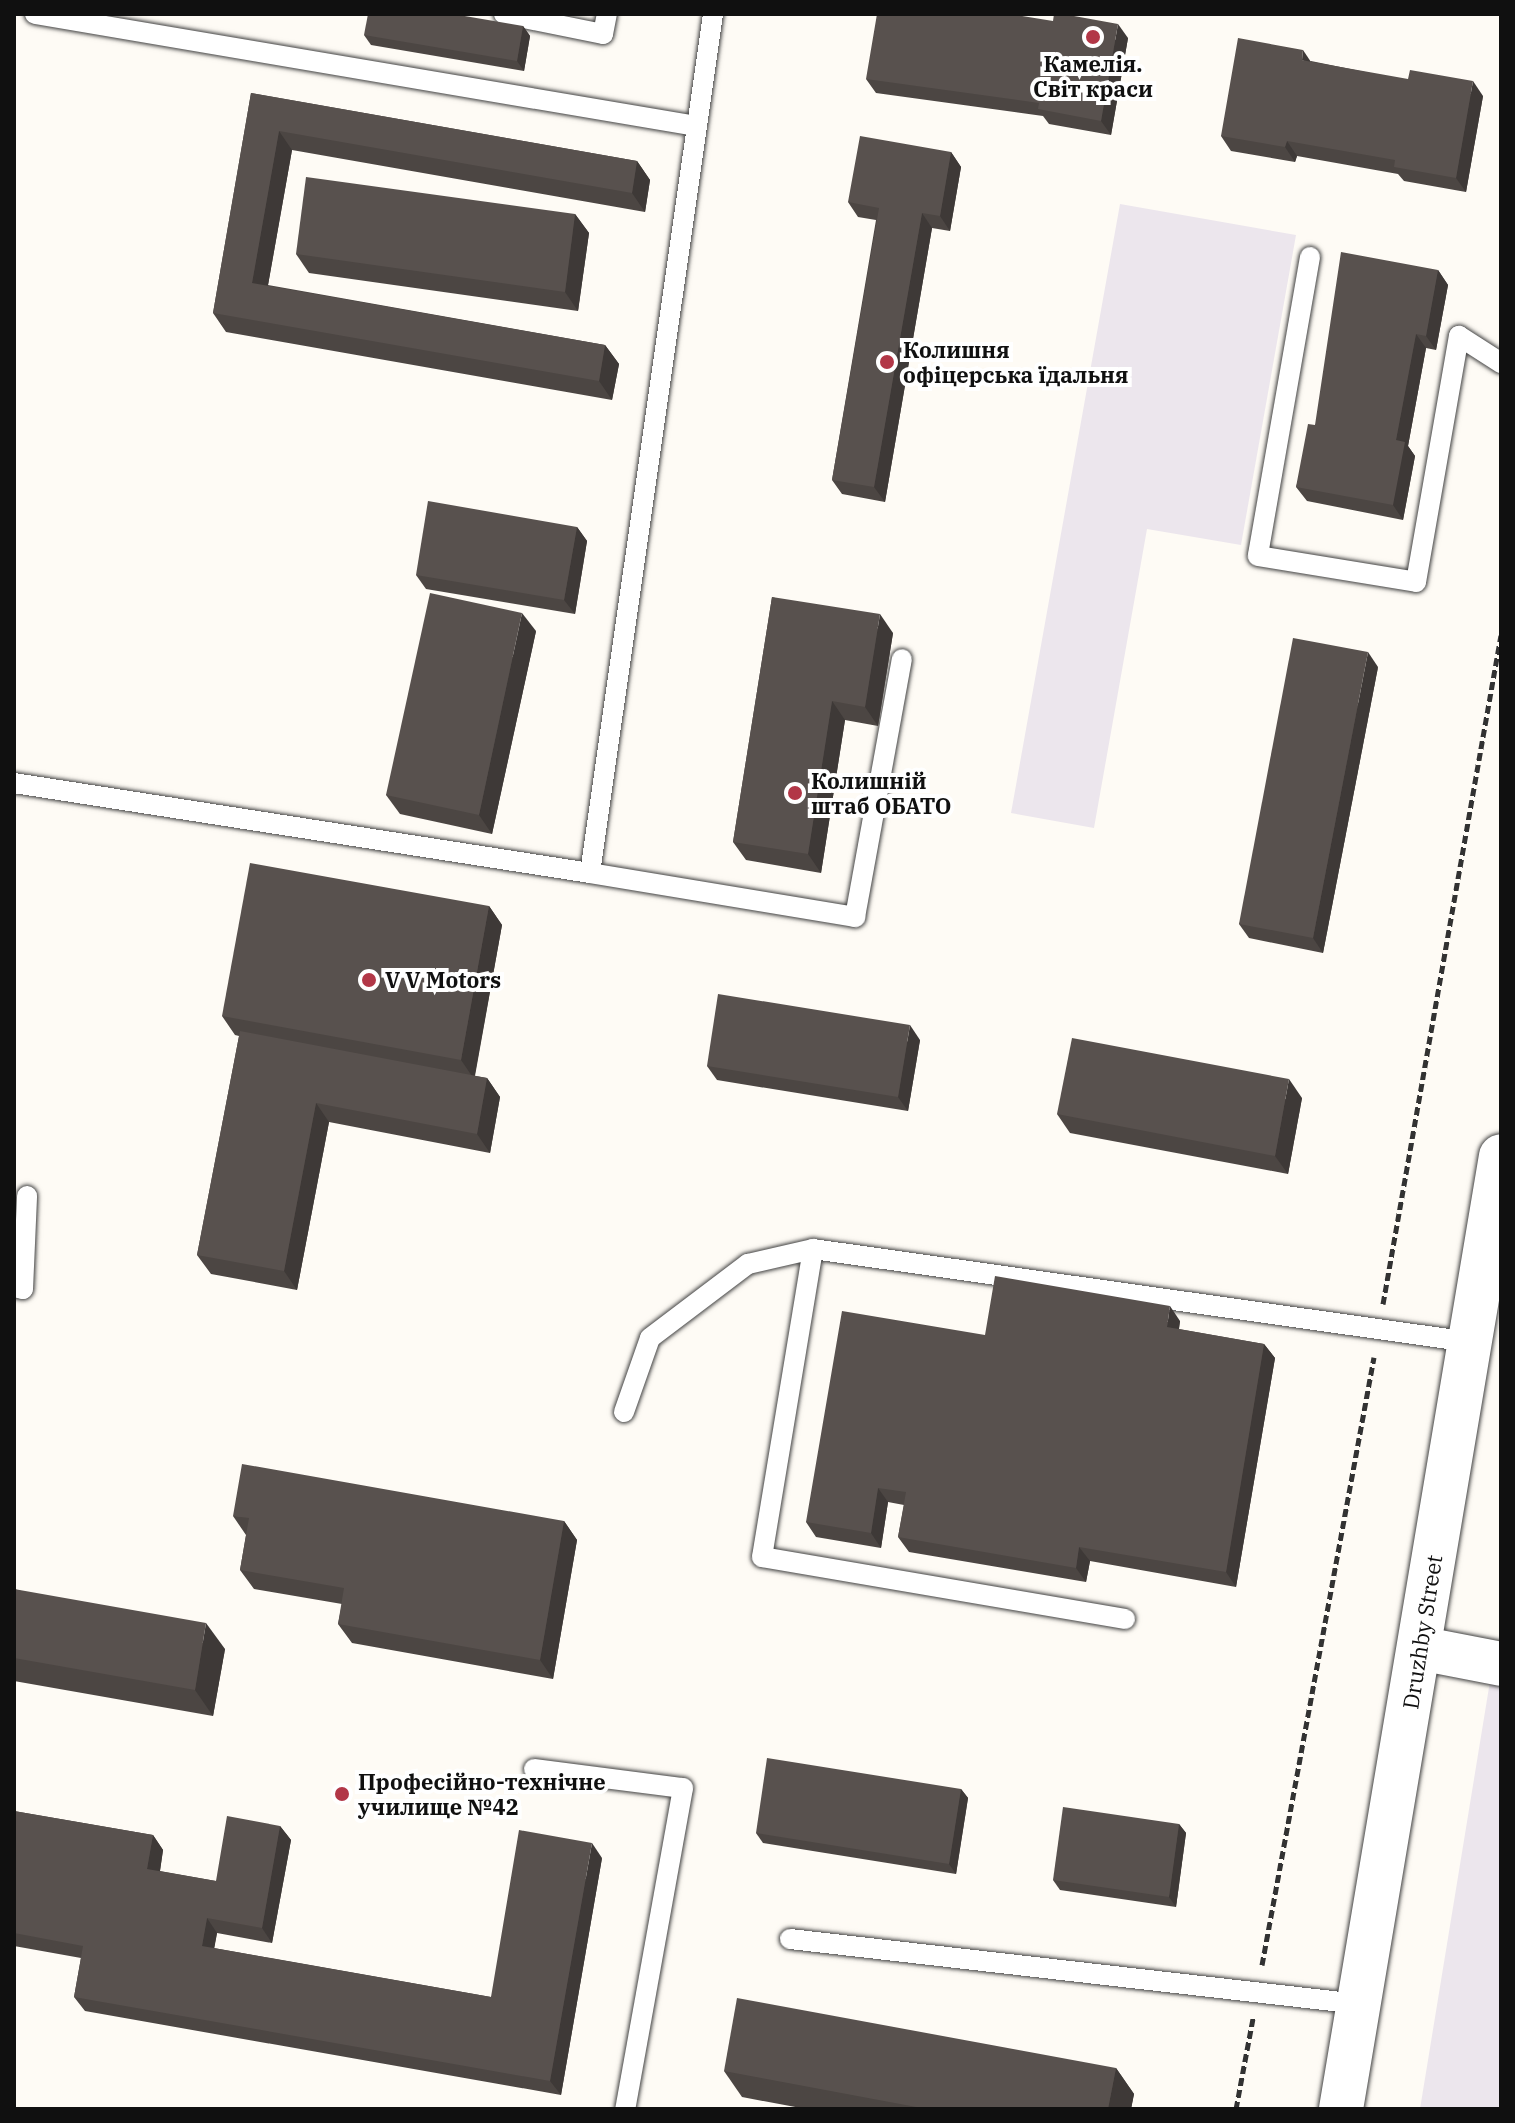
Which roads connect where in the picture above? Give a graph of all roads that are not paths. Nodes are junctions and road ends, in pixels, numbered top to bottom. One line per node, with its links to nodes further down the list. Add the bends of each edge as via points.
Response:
1 (35, 14): 5 (lane)
2 (504, 14): 3 (lane, via 603,34)
3 (607, 14)
4 (713, 14): 5 (lane)
5 (696, 126): 10 (lane)
6 (1310, 257): 7 (lane, via 1258,556 1416,582 1459,336)
7 (1501, 363)
8 (902, 659): 10 (lane, via 855,917)
9 (14, 783): 10 (lane)
10 (590, 873)
11 (1501, 1156): 15 (street, Druzhby Street)
12 (27, 1196): 14 (lane, via 23,1289)
13 (813, 1249): 15 (lane); 16 (lane, via 748,1264 650,1338); 17 (lane, via 762,1557)
14 (14, 1287)
15 (1470, 1342): 18 (street, Druzhby Street)
16 (624, 1412)
17 (1125, 1619)
18 (1419, 1648): 19 (street); 22 (street, Druzhby Street)
19 (1501, 1664)
20 (534, 1769): 23 (lane, via 683,1788)
21 (790, 1939): 22 (lane)
22 (1359, 2004): 24 (street, Druzhby Street)
23 (625, 2109)
24 (1341, 2109)

